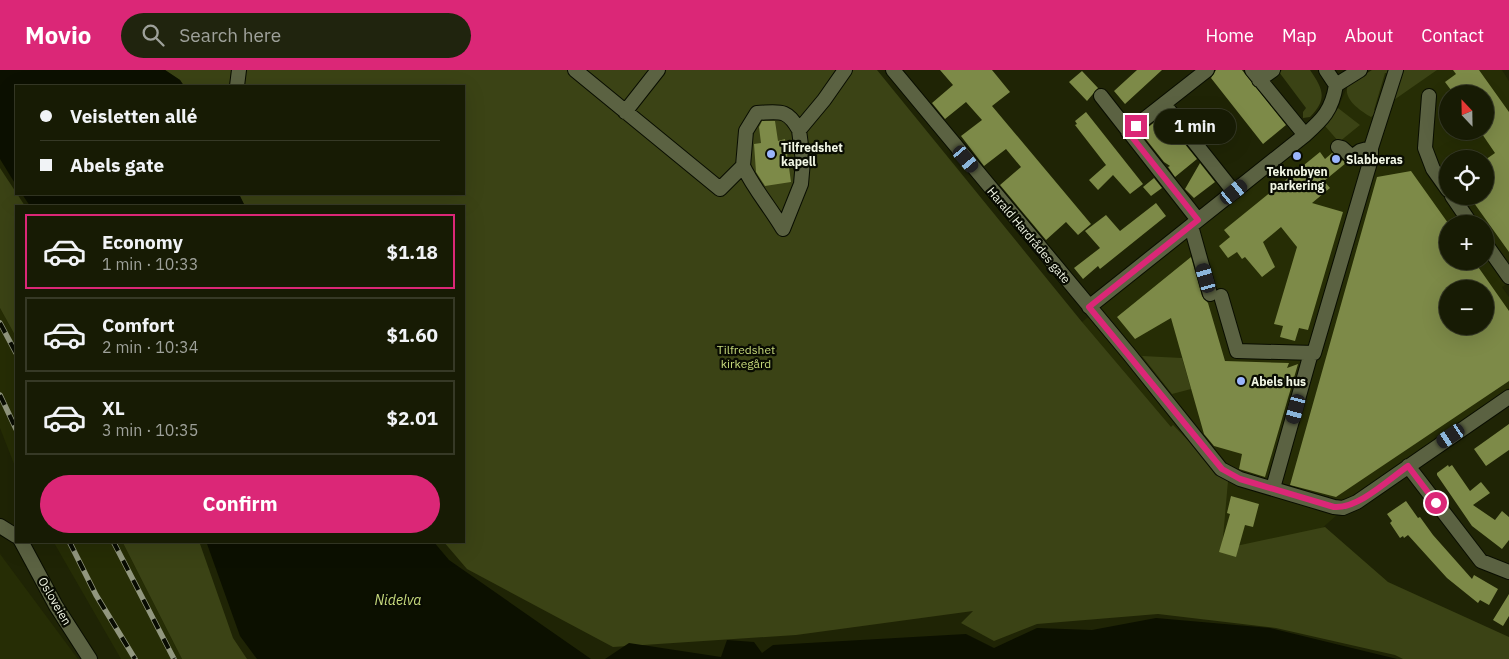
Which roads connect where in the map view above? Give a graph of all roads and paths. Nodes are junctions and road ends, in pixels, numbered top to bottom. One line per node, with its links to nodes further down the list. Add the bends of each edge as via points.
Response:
1 (239, 70): 12 (street)
2 (575, 70): 17 (street)
3 (658, 70): 17 (street)
4 (845, 70): 18 (street)
5 (893, 70): 29 (street, Harald Hardrådes gate)
6 (1207, 70): 16 (street)
7 (1273, 70): 11 (street)
8 (1326, 70): 13 (street)
9 (1360, 70): 13 (street)
10 (1396, 70): 22 (street)
11 (1256, 75): 20 (street)
12 (237, 85)
13 (1336, 86): 20 (street, via 1328,112)
14 (1102, 96): 19 (street)
15 (1429, 96): 24 (street, via 1425,148)
16 (1164, 104): 19 (street); 25 (street)
17 (626, 112): 23 (street, via 720,189)
18 (799, 130): 23 (street, via 782,112 757,114 746,131); 23 (street, via 803,161 801,184 783,229 764,198 754,189)
19 (1128, 132): 26 (street)
20 (1305, 135): 25 (street)
21 (1338, 147): 22 (street, via 1352,157)
22 (1371, 148): 30 (street, via 1371,159 1314,353)
23 (743, 166)
24 (1439, 177)
25 (1234, 192): 26 (street)
26 (1194, 223): 29 (street); 30 (street, via 1215,295 1237,352)
27 (1494, 256): 28 (street)
28 (1509, 277)
29 (1089, 307): 33 (street, Harald Hardrådes gate, via 1222,469 1240,479)
30 (1311, 353): 33 (street)
31 (1509, 397): 32 (street, Harald Hardrådes gate)
32 (1408, 466): 33 (street, Harald Hardrådes gate, via 1344,508); 37 (street, via 1481,561)
33 (1273, 488)
34 (0, 526): 35 (street)
35 (15, 535)
36 (22, 543): 38 (street, Osloveien, via 56,606)
37 (1509, 572)
38 (90, 659)

